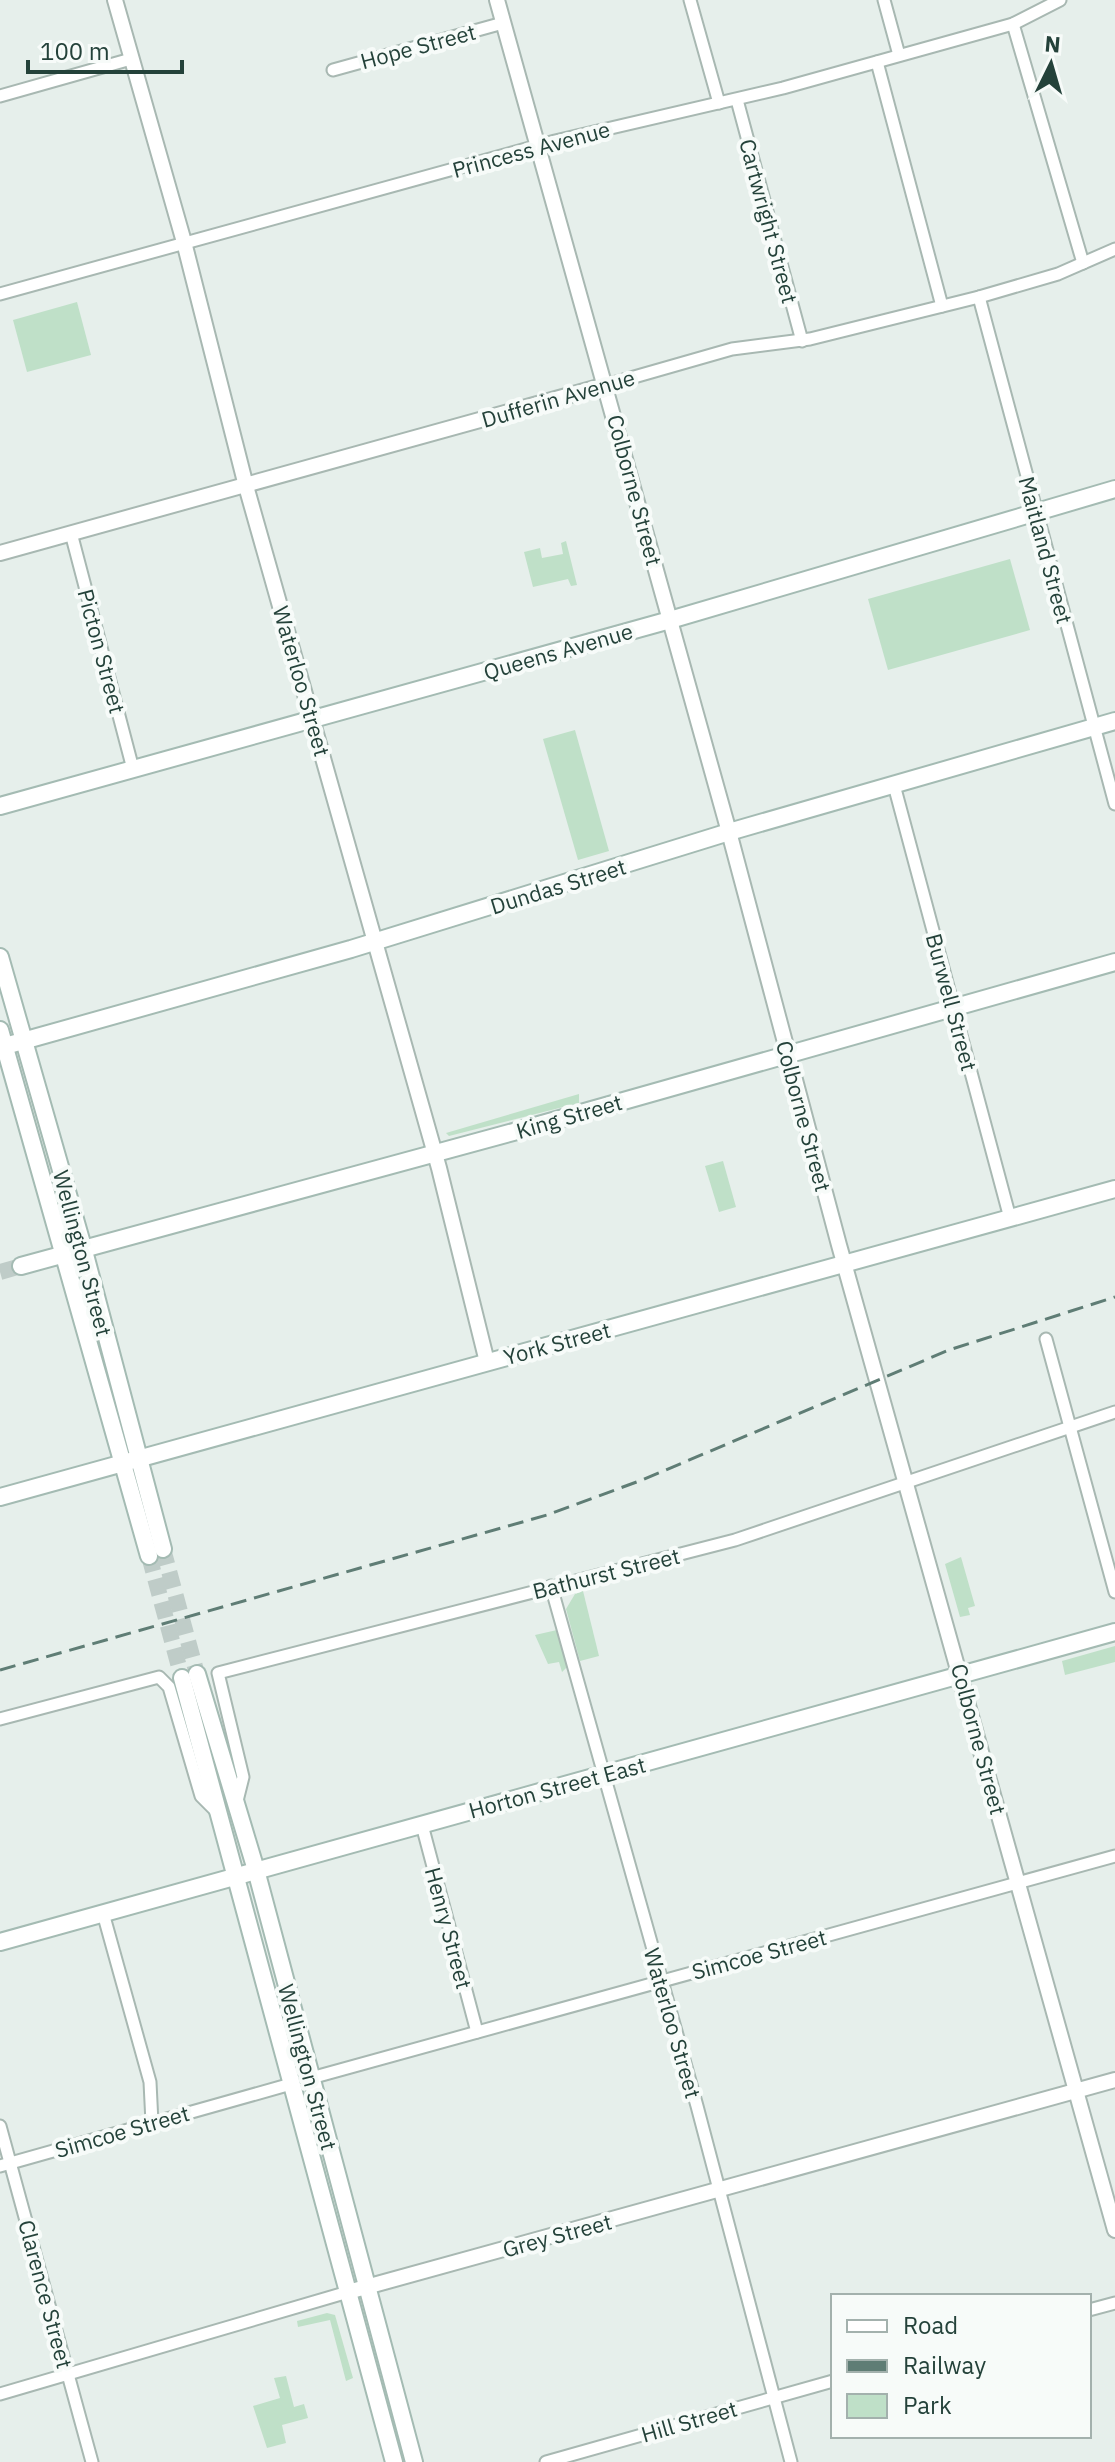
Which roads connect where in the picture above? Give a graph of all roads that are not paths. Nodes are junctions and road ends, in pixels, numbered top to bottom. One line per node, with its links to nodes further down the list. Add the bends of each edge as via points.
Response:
1 (115, 0): 9 (street, Waterloo Street)
2 (497, 0): 6 (street, Colborne Street)
3 (690, 0): 14 (street)
4 (884, 0): 8 (street)
5 (1060, 0): 7 (street, Princess Avenue)
6 (503, 23): 11 (street, Hope Street); 15 (street, Colborne Street)
7 (1013, 24): 8 (street, Princess Avenue); 18 (street)
8 (899, 55): 10 (street, Princess Avenue)
9 (131, 59): 12 (street); 16 (street, Waterloo Street)
10 (877, 62): 13 (street, Princess Avenue); 21 (street)
11 (333, 70)
12 (0, 96)
13 (737, 100): 14 (street, Princess Avenue); 22 (street, Cartwright Street)
14 (719, 103): 15 (street, Princess Avenue)
15 (537, 147): 16 (street, Princess Avenue); 23 (street, Colborne Street)
16 (184, 242): 19 (street, Princess Avenue); 24 (street, Waterloo Street)
17 (1115, 249): 18 (street, Dufferin Avenue)
18 (1083, 263): 20 (street, Dufferin Avenue)
19 (0, 294)
20 (979, 297): 21 (street, Dufferin Avenue); 26 (street, Maitland Street)
21 (942, 306): 22 (street, Dufferin Avenue)
22 (802, 341): 23 (street, Dufferin Avenue, via 732,349)
23 (606, 385): 24 (street, Dufferin Avenue); 29 (street, Colborne Street)
24 (246, 486): 27 (street, Dufferin Avenue); 30 (street, Waterloo Street)
25 (1115, 489): 26 (main road, Queens Avenue)
26 (1036, 512): 29 (main road, Queens Avenue); 32 (street, Maitland Street)
27 (71, 533): 28 (street, Dufferin Avenue); 33 (street, Picton Street)
28 (0, 553)
29 (670, 620): 30 (main road, Queens Avenue); 37 (street, Colborne Street)
30 (313, 719): 33 (main road, Queens Avenue); 38 (street, Waterloo Street)
31 (1115, 721): 32 (main road, Dundas Street)
32 (1094, 726): 34 (main road, Dundas Street); 35 (street, Maitland Street)
33 (133, 769): 36 (main road, Queens Avenue)
34 (894, 785): 37 (main road, Dundas Street); 41 (street, Burwell Street)
35 (1115, 804)
36 (0, 806)
37 (729, 832): 38 (main road, Dundas Street); 44 (street, Colborne Street)
38 (375, 940): 42 (main road, Dundas Street); 45 (street, Waterloo Street)
39 (0, 957): 42 (main road, Wellington Street)
40 (1115, 962): 41 (main road, King Street)
41 (954, 1008): 44 (main road, King Street); 47 (street, Burwell Street)
42 (23, 1040): 43 (main road, Dundas Street); 48 (main road, Wellington Street)
43 (2, 1041): 49 (main road, Wellington Street)
44 (787, 1054): 45 (main road, King Street); 51 (street, Colborne Street)
45 (434, 1152): 48 (main road, King Street); 53 (street, Waterloo Street)
46 (1115, 1189): 47 (main road, York Street)
47 (1010, 1218): 51 (main road, York Street)
48 (83, 1247): 49 (main road, King Street); 57 (main road, Wellington Street)
49 (65, 1254): 50 (main road, King Street); 56 (main road, Wellington Street)
50 (21, 1266)
51 (845, 1266): 53 (main road, York Street); 59 (street, Colborne Street)
52 (1046, 1339): 55 (street)
53 (487, 1362): 57 (main road, York Street)
54 (1115, 1412): 55 (street, Bathurst Street)
55 (1070, 1427): 59 (street, Bathurst Street); 63 (street)
56 (112, 1428): 57 (main road, Wellington Street); 58 (main road, via 107,1451)
57 (130, 1459): 58 (main road, York Street); 61 (main road, Wellington Street)
58 (91, 1471): 60 (main road, York Street)
59 (907, 1482): 62 (street, Bathurst Street, via 735,1540); 65 (street, Colborne Street)
60 (0, 1497)
61 (156, 1552)
62 (551, 1586): 67 (street, Waterloo Street); 68 (street, Bathurst Street, via 218,1673 243,1777)
63 (1115, 1592)
64 (1115, 1632): 65 (main road, Horton Street East)
65 (961, 1673): 67 (main road, Horton Street East); 74 (street, Colborne Street)
66 (0, 1719): 69 (street, via 154,1676 164,1679 201,1796)
67 (603, 1774): 70 (main road, Horton Street East); 77 (street, Waterloo Street)
68 (236, 1803): 69 (main road, Wellington Street, via 190,1676); 72 (main road, Wellington Street)
69 (221, 1816): 73 (main road, Wellington Street)
70 (422, 1825): 72 (main road, Horton Street East); 78 (street, Henry Street)
71 (1115, 1856): 74 (street, Simcoe Street)
72 (256, 1870): 73 (main road, Horton Street East); 79 (main road, Wellington Street)
73 (237, 1875): 75 (main road, Horton Street East); 81 (main road, Wellington Street)
74 (1018, 1883): 77 (street, Simcoe Street); 82 (street, Colborne Street)
75 (103, 1913): 76 (main road, Horton Street East); 83 (street, via 150,2082)
76 (0, 1942)
77 (661, 1981): 78 (street, Simcoe Street); 86 (street, Waterloo Street)
78 (477, 2032): 79 (street, Simcoe Street)
79 (311, 2078): 88 (main road, Wellington Street)
80 (1115, 2080): 82 (street, Grey Street)
81 (291, 2084): 83 (street, Simcoe Street); 89 (main road, Wellington Street)
82 (1076, 2091): 86 (street, Grey Street); 87 (street, Colborne Street)
83 (152, 2123): 85 (street, Simcoe Street)
84 (0, 2126): 85 (street, Clarence Street)
85 (5, 2165): 92 (street, Clarence Street)
86 (719, 2190): 88 (street, Grey Street); 95 (street, Waterloo Street)
87 (1115, 2230)
88 (366, 2287): 89 (street, Grey Street); 98 (main road, Wellington Street)
89 (348, 2292): 92 (street, Grey Street); 97 (main road, Wellington Street)
90 (1115, 2303): 91 (street)
91 (1091, 2309)
92 (69, 2375): 94 (street, Grey Street); 96 (street, Clarence Street)
93 (831, 2382): 95 (street, Hill Street)
94 (0, 2394)
95 (774, 2398): 99 (street, Hill Street); 100 (street, Waterloo Street)
96 (92, 2462)
97 (394, 2462)
98 (414, 2462)
99 (546, 2462)
100 (791, 2462)

